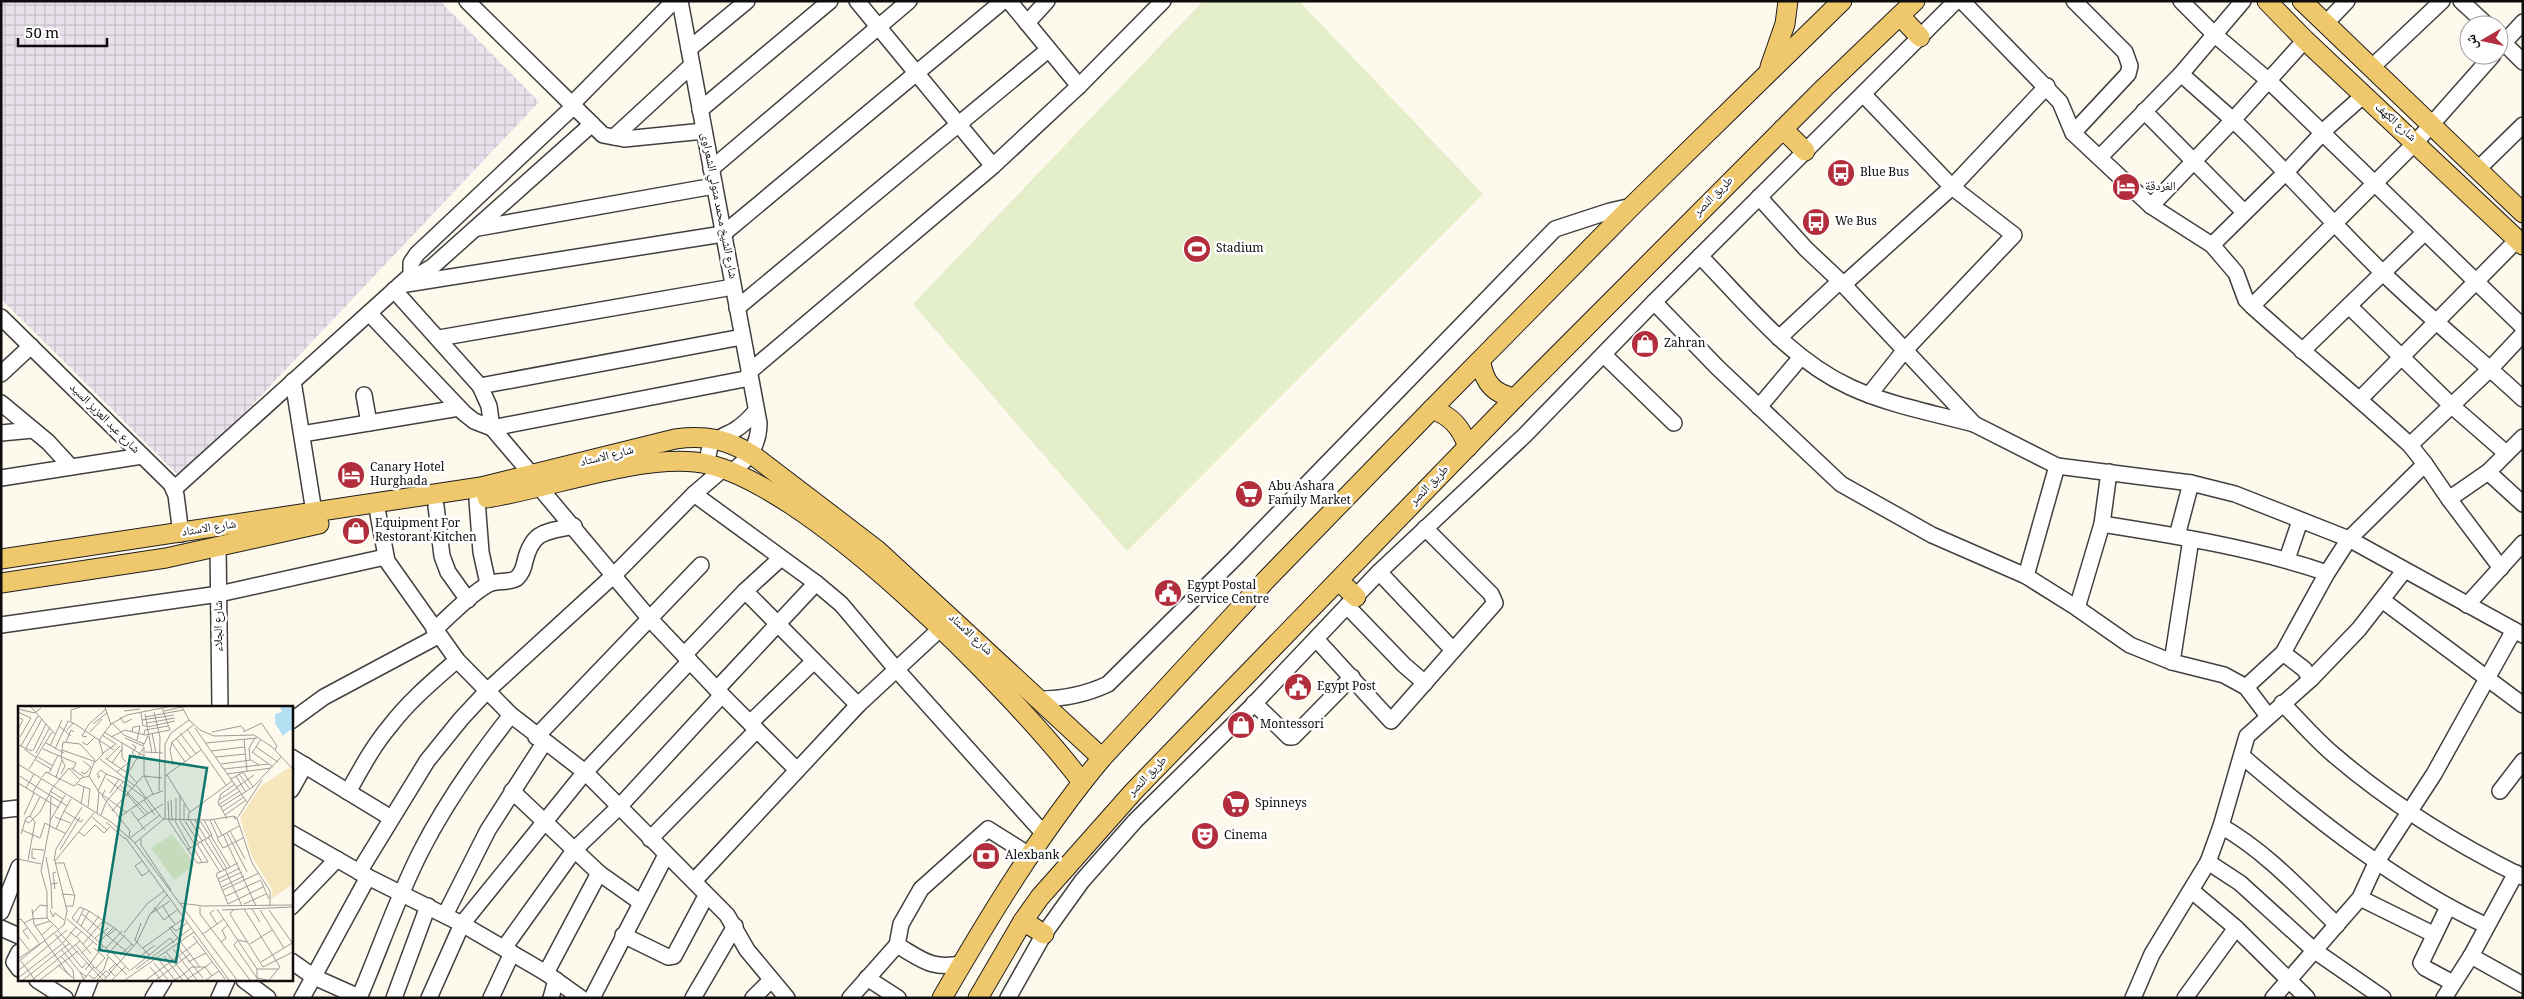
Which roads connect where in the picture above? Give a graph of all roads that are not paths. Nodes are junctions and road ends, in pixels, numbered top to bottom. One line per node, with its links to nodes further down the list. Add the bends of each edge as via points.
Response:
1 (468, 1): 50 (street)
2 (674, 1): 50 (street)
3 (680, 1): 35 (street, شارع الشيخ محمد متولي الشعراوى)
4 (747, 1): 35 (street)
5 (830, 1): 51 (street)
6 (856, 1): 30 (street)
7 (909, 1): 30 (street)
8 (1002, 1): 43 (street)
9 (1009, 1): 28 (street)
10 (1047, 1): 28 (street)
11 (1163, 1): 46 (street)
12 (1788, 1): 42 (main road, via 1778,49)
13 (1842, 1): 42 (main road)
14 (1915, 1): 26 (main road, طريق النصر)
15 (1956, 1): 33 (street)
16 (1962, 1): 47 (street)
17 (2074, 1): 61 (street, via 2125,52 2130,66 2128,74)
18 (2181, 1): 31 (street)
19 (2243, 1): 31 (street)
20 (2267, 1): 34 (main road, شارع الكهف)
21 (2302, 1): 29 (main road, شارع الكهف)
22 (2347, 1): 29 (street)
23 (2442, 1): 41 (street)
24 (2461, 1): 25 (street)
25 (2476, 15)
26 (1900, 16): 33 (main road); 58 (main road, طريق النصر)
27 (2523, 22): 32 (street)
28 (1027, 24): 36 (street)
29 (2325, 24): 41 (main road, شارع الكهف)
30 (878, 28): 43 (street); 68 (street)
31 (2215, 35): 44 (street); 45 (street)
32 (2509, 35)
33 (1920, 37): 48 (street)
34 (2305, 40): 45 (street); 49 (main road, شارع الكهف)
35 (689, 50): 39 (street, شارع الشيخ محمد متولي الشعراوى)
36 (1048, 50): 46 (street); 55 (street)
37 (2509, 50): 38 (street)
38 (2523, 62)
39 (692, 65): 51 (street, شارع الشيخ محمد متولي الشعراوى); 62 (street)
40 (2484, 65): 57 (street)
41 (2371, 68): 57 (main road, شارع الكهف)
42 (1767, 73): 75 (main road)
43 (917, 74): 55 (street); 82 (street)
44 (2181, 74): 52 (street); 53 (street)
45 (2269, 81): 53 (street); 60 (street)
46 (1078, 86): 67 (street)
47 (2047, 86): 61 (street, via 2060,102); 73 (street)
48 (1863, 94): 64 (street); 73 (street)
49 (2364, 95): 60 (street); 63 (main road, شارع الكهف)
50 (573, 105): 54 (street); 88 (street, via 417,254)
51 (700, 110): 59 (street, شارع الشيخ محمد متولي الشعراوى)
52 (2144, 111): 65 (street); 66 (street)
53 (2233, 120): 66 (street); 70 (street)
54 (592, 124): 62 (street, via 603,135); 80 (street)
55 (959, 124): 67 (street); 94 (street)
56 (2523, 125): 69 (street)
57 (2430, 126): 63 (street); 69 (main road, شارع الكهف)
58 (1783, 129): 64 (main road); 117 (main road, طريق النصر)
59 (704, 131): 62 (street, via 624,139); 68 (street, شارع الشيخ محمد متولي الشعراوى)
60 (2322, 132): 70 (street); 71 (street)
61 (2073, 133): 65 (street)
62 (614, 137)
63 (2416, 142): 71 (street); 83 (main road, شارع الكهف)
64 (1804, 151): 74 (street)
65 (2100, 157): 76 (street)
66 (2195, 162): 76 (street); 77 (street)
67 (993, 166): 112 (street)
68 (711, 169): 72 (street, شارع الشيخ محمد متولي الشعراوى)
69 (2477, 170): 78 (main road, شارع الكهف)
70 (2287, 171): 77 (street); 79 (street)
71 (2374, 182): 79 (street); 81 (street)
72 (714, 186): 80 (street); 82 (street, شارع الشيخ محمد متولي الشعراوى)
73 (1952, 187): 89 (street); 105 (street, via 2014,235)
74 (1759, 197): 85 (street); 89 (street)
75 (1632, 206): 109 (main road); 209 (street, via 1555,230 1108,684 1090,693)
76 (2151, 206): 84 (street)
77 (2244, 212): 84 (street)
78 (2523, 213)
79 (2334, 224): 86 (street); 92 (street)
80 (478, 228): 88 (street, via 432,267)
81 (2425, 232): 86 (street); 87 (street)
82 (723, 234): 88 (street); 90 (street, شارع الشيخ محمد متولي الشعراوى)
83 (2520, 242): 87 (street)
84 (2212, 245): 92 (street, via 2236,273 2246,300)
85 (1700, 256): 91 (street); 102 (street)
86 (2384, 274): 93 (street); 97 (street)
87 (2477, 282): 97 (street); 98 (street)
88 (402, 283): 95 (street); 101 (street)
89 (1841, 283): 102 (street); 105 (street)
90 (733, 287): 94 (street, شارع الشيخ محمد متولي الشعراوى); 101 (street)
91 (1654, 302): 106 (street); 122 (street)
92 (2252, 306): 104 (street)
93 (2349, 306): 104 (street); 108 (street)
94 (737, 308): 100 (street, شارع الشيخ محمد متولي الشعراوى)
95 (369, 313): 113 (street); 123 (street)
96 (1, 317): 103 (street, شارع عبد العزيز السيد)
97 (2438, 321): 108 (street); 110 (street)
98 (2523, 327)
99 (2523, 334): 110 (street)
100 (742, 337): 112 (street, شارع الشيخ محمد متولي الشعراوى); 114 (street)
101 (439, 338): 114 (street)
102 (1779, 338): 107 (street)
103 (31, 346): 111 (street); 139 (street, شارع عبد العزيز السيد)
104 (2302, 351): 118 (street)
105 (1904, 352): 116 (street); 128 (street)
106 (1604, 356): 127 (street); 160 (street)
107 (1801, 357): 116 (street); 122 (street)
108 (2402, 357): 118 (street); 121 (street)
109 (1481, 362): 117 (main road, via 1482,373 1494,390); 124 (main road)
110 (2490, 369): 119 (street); 121 (street)
111 (1, 374)
112 (749, 375): 125 (street, شارع الشيخ محمد متولي الشعراوى); 129 (street)
113 (294, 381): 132 (street); 149 (street)
114 (480, 386): 129 (street, via 490,406)
115 (364, 395): 126 (street)
116 (1869, 395): 128 (street)
117 (1515, 398): 136 (main road, طريق النصر)
118 (2360, 399): 135 (street)
119 (2523, 400)
120 (1, 403): 130 (street)
121 (2452, 406): 135 (street); 138 (street)
122 (1759, 407): 176 (street, via 1842,484 1932,535)
123 (459, 408): 126 (street); 129 (street, via 474,422)
124 (1432, 409): 136 (main road, via 1455,423); 222 (main road, via 1265,581)
125 (756, 411): 134 (street, via 742,425); 137 (street, شارع الشيخ محمد متولي الشعراوى, via 759,435)
126 (369, 423): 132 (street)
127 (1674, 423)
128 (1974, 424): 141 (street)
129 (492, 428): 147 (street)
130 (33, 430): 131 (street); 142 (street)
131 (1, 433)
132 (302, 434): 155 (street)
133 (2523, 437): 138 (street)
134 (715, 438): 137 (main road, شارع الاستاد); 143 (street, via 709,450); 147 (main road, شارع الاستاد, via 675,439)
135 (2410, 445): 140 (street)
136 (1468, 446): 177 (main road, طريق النصر)
137 (750, 454): 143 (street, via 742,465); 209 (main road, شارع الاستاد, via 877,550)
138 (2506, 454): 145 (street)
139 (142, 456): 142 (street); 149 (street, شارع عبد العزيز السيد)
140 (2424, 464): 151 (street); 163 (street)
141 (2057, 466): 144 (street); 176 (street)
142 (71, 467): 146 (street)
143 (721, 468): 147 (main road, شارع الاستاد, via 676,462); 150 (street); 191 (main road, شارع الاستاد, via 754,483 816,524)
144 (2109, 472): 148 (street); 158 (street)
145 (2488, 472): 151 (street); 153 (street)
146 (1, 478)
147 (536, 482): 152 (main road, شارع الاستاد); 155 (main road, شارع الاستاد); 159 (street)
148 (2191, 482): 157 (street, via 2235,494); 162 (street)
149 (174, 490): 161 (street)
150 (694, 494): 167 (street); 175 (street)
151 (2448, 498): 171 (street)
152 (477, 500): 154 (main road, شارع الاستاد); 180 (street, via 481,552)
153 (2523, 504)
154 (436, 506): 156 (main road, شارع الاستاد); 183 (street, via 442,556 448,572)
155 (314, 512): 161 (main road, شارع الاستاد)
156 (378, 514): 165 (main road, شارع الاستاد); 166 (street)
157 (2300, 520): 163 (street); 169 (street)
158 (2102, 524): 162 (street); 187 (street)
159 (574, 526): 175 (street); 180 (street, via 535,538 519,576)
160 (1425, 528): 173 (street); 195 (street, via 1494,599 1493,607)
161 (181, 534): 168 (main road, شارع الاستاد)
162 (2184, 538): 169 (street); 200 (street)
163 (2349, 539): 172 (street); 174 (street)
164 (2523, 543): 171 (street)
165 (218, 545): 178 (main road, شارع الاستاد, via 118,567); 182 (street, شارع الجلاء)
166 (385, 556): 182 (street); 192 (street)
167 (782, 558): 179 (street); 181 (street)
168 (1, 559)
169 (2287, 559): 174 (street)
170 (700, 565): 188 (street)
171 (2501, 568): 186 (street)
172 (2404, 571): 184 (street); 186 (street)
173 (1379, 572): 185 (street); 195 (street)
174 (2327, 573): 196 (street)
175 (614, 575): 188 (street); 207 (street)
176 (2026, 576): 187 (street)
177 (1339, 581): 185 (main road); 263 (main road, طريق النصر, via 1128,798)
178 (1, 583)
179 (816, 583): 190 (street); 201 (street, via 841,604)
180 (488, 584): 183 (street)
181 (745, 591): 190 (street); 197 (street)
182 (219, 594): 189 (street); 214 (street, شارع الجلاء)
183 (468, 600): 192 (street)
184 (2382, 600): 203 (street); 204 (street)
185 (1352, 602): 194 (street); 205 (street, via 1404,665)
186 (2468, 605): 193 (street)
187 (2078, 608): 200 (street, via 2130,645)
188 (650, 618): 197 (street); 219 (street)
189 (1, 625)
190 (778, 625): 199 (street); 208 (street)
191 (940, 629): 201 (street); 227 (main road, شارع الاستاد, via 1022,710)
192 (436, 633): 198 (street); 217 (street, via 324,697)
193 (2519, 633): 204 (street)
194 (1316, 640): 202 (street); 210 (street)
195 (1453, 650): 205 (street)
196 (2283, 653): 203 (street, via 2304,669); 206 (street)
197 (687, 658): 208 (street); 226 (street)
198 (457, 660): 207 (street); 231 (street, via 414,698 390,726)
199 (814, 661): 212 (street); 218 (street)
200 (2172, 662): 206 (street, via 2224,675)
201 (896, 669): 212 (street); 240 (street)
202 (1352, 677): 205 (street, via 1391,721); 210 (street, via 1293,737 1283,732)
203 (2311, 679): 211 (street)
204 (2487, 679): 213 (street); 235 (street)
205 (1425, 683)
206 (2246, 687): 216 (street)
207 (487, 692): 215 (street); 236 (street, via 444,738)
208 (719, 692): 218 (street); 232 (street)
209 (1038, 699): 222 (main road, شارع الاستاد)
210 (1254, 703): 270 (street, via 1135,821 1082,881)
211 (2282, 704): 216 (street); 235 (street, via 2333,754)
212 (858, 705): 225 (street)
213 (2523, 705)
214 (220, 706)
215 (510, 714): 219 (street); 254 (street, via 457,786)
216 (2268, 716): 220 (street, via 2247,736)
217 (292, 719)
218 (754, 727): 225 (street); 241 (street)
219 (540, 740): 226 (street); 229 (street)
220 (2242, 756): 238 (street); 247 (street)
221 (292, 758): 224 (street)
222 (1102, 758): 227 (main road)
223 (2523, 761): 230 (street)
224 (305, 765): 228 (street); 231 (street)
225 (796, 770): 252 (street)
226 (585, 772): 232 (street); 237 (street)
227 (1082, 782): 240 (main road)
228 (292, 788)
229 (512, 791): 237 (street); 262 (street, via 488,830)
230 (2500, 791)
231 (348, 792): 236 (street)
232 (620, 806): 241 (street); 242 (street)
233 (18, 808): 234 (street)
234 (1, 810)
235 (2411, 812): 247 (street); 251 (street)
236 (390, 818): 250 (street)
237 (545, 820): 242 (street); 264 (street)
238 (2221, 826): 246 (street); 265 (street, via 2265,856)
239 (292, 833): 245 (street)
240 (1045, 835): 244 (main road)
241 (650, 839): 243 (street)
242 (575, 849): 249 (street); 275 (street)
243 (666, 855): 252 (street); 257 (street)
244 (1031, 856): 274 (street, via 988,829 921,889 900,924); 280 (main road)
245 (337, 859): 250 (street); 258 (street)
246 (2208, 862): 253 (street); 276 (street, via 2240,883)
247 (2376, 863): 256 (street); 260 (street)
248 (18, 870): 261 (street)
249 (599, 873): 257 (street); 282 (street)
250 (363, 874): 254 (street); 283 (street)
251 (2519, 875): 267 (street)
252 (694, 881): 255 (street)
253 (2192, 891): 269 (street); 315 (street, via 2152,954)
254 (401, 892): 259 (street); 300 (street)
255 (706, 896): 266 (street); 272 (street, via 674,956 668,957)
256 (2360, 898): 265 (street); 271 (street)
257 (640, 902): 272 (street)
258 (292, 906)
259 (428, 906): 262 (street); 301 (street)
260 (2448, 907): 267 (street); 271 (street)
261 (1, 912)
262 (445, 915): 264 (street)
263 (1023, 920): 270 (main road); 313 (main road, طريق النصر)
264 (462, 924): 275 (street); 302 (street)
265 (2337, 924): 276 (street)
266 (735, 926): 286 (street, via 747,950); 307 (street)
267 (2487, 926): 278 (street)
268 (1, 928): 273 (street)
269 (2236, 928): 285 (street); 316 (street)
270 (1044, 934): 314 (street)
271 (2433, 934): 292 (street, via 2421,963)
272 (623, 935): 306 (street)
273 (18, 936)
274 (897, 945): 280 (street, via 929,964 950,966); 284 (street)
275 (508, 951): 282 (street); 303 (street)
276 (2315, 951): 285 (street); 319 (street)
277 (18, 954): 281 (street, via 14,962)
278 (2471, 956): 292 (street); 293 (street)
279 (292, 962): 283 (street)
280 (963, 962): 312 (main road)
281 (18, 967)
282 (551, 976): 304 (street); 305 (street)
283 (314, 977): 299 (street); 300 (street)
284 (868, 978): 310 (street); 311 (street)
285 (2289, 979): 317 (street); 318 (street)
286 (771, 980): 308 (street); 309 (street)
287 (41, 982): 294 (street)
288 (89, 982): 295 (street)
289 (163, 982): 296 (street)
290 (226, 982): 297 (street)
291 (247, 982): 298 (street)
292 (2453, 983): 320 (street)
293 (2523, 985)
294 (65, 998)
295 (83, 998)
296 (153, 998)
297 (219, 998)
298 (268, 998)
299 (302, 998)
300 (359, 998)
301 (394, 998)
302 (430, 998)
303 (491, 998)
304 (551, 998)
305 (581, 998)
306 (592, 998)
307 (693, 998)
308 (753, 998)
309 (788, 998)
310 (850, 998)
311 (898, 998)
312 (942, 998)
313 (978, 998)
314 (1008, 998)
315 (2133, 998)
316 (2185, 998)
317 (2273, 998)
318 (2307, 998)
319 (2383, 998)
320 (2444, 998)

